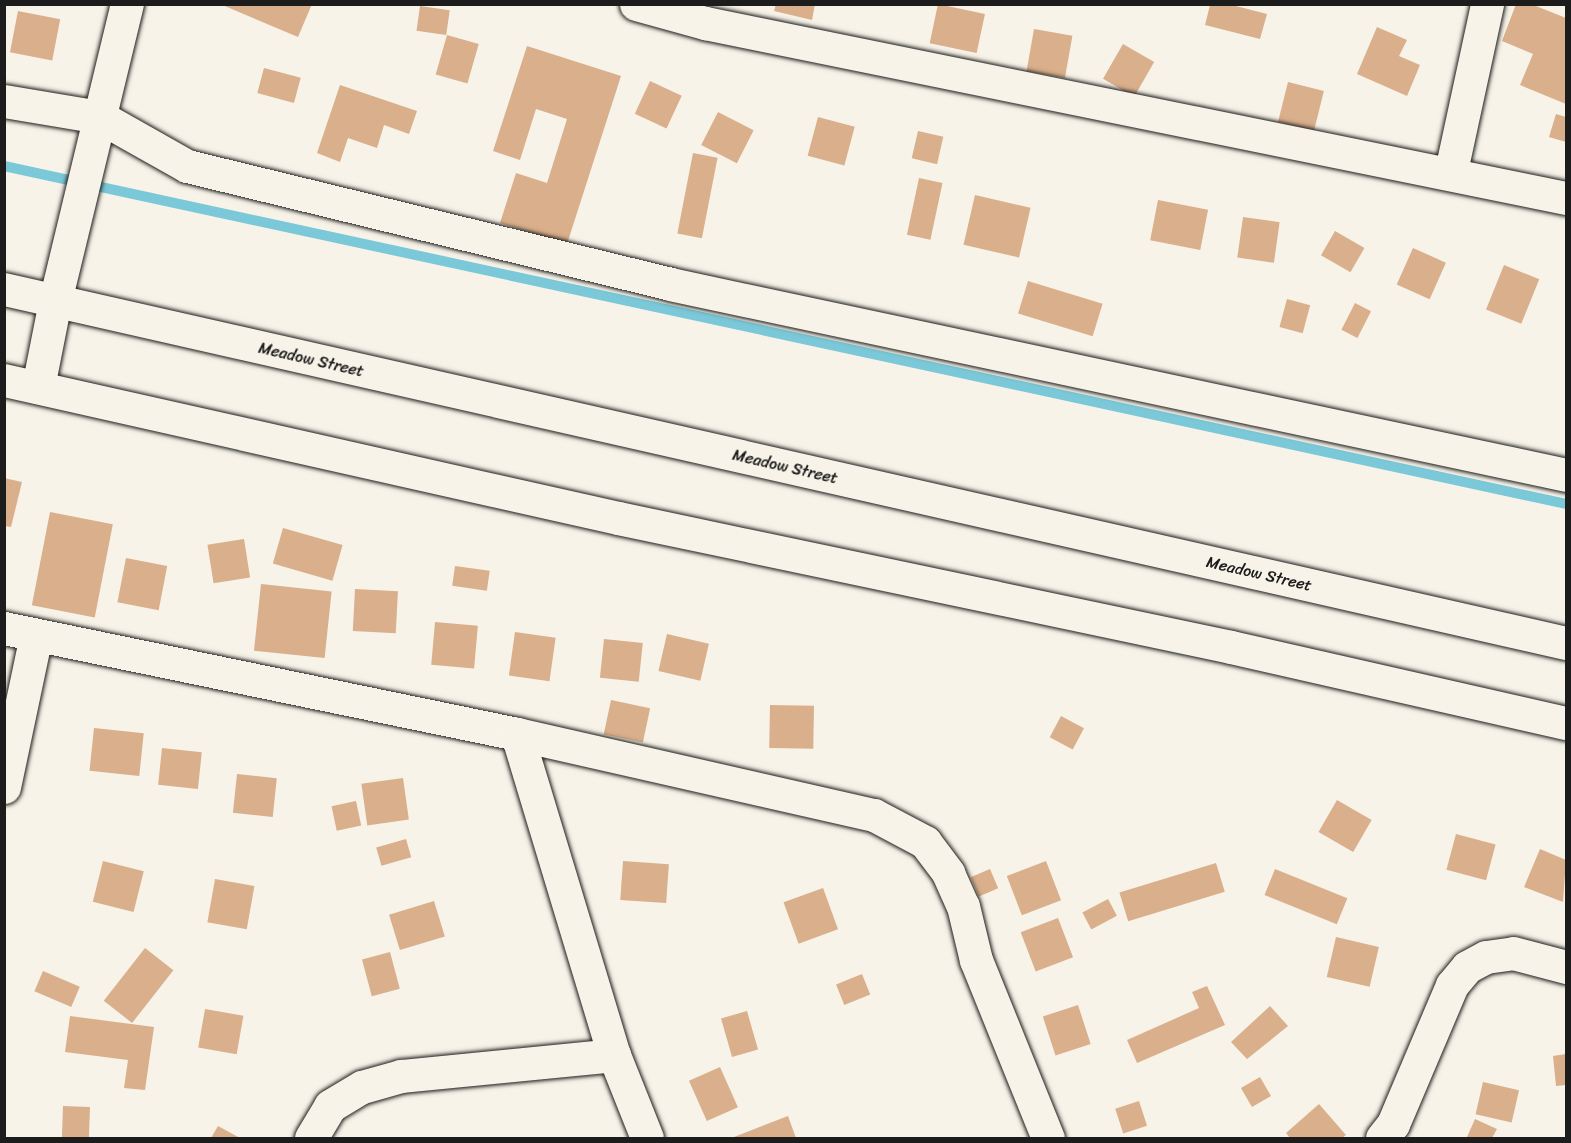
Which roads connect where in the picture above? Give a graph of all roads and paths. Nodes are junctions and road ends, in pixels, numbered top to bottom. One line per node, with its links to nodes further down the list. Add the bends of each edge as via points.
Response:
1 (127, 4): 5 (street)
2 (636, 4): 6 (street, via 705,23)
3 (1487, 4): 6 (street)
4 (4, 100): 5 (street)
5 (98, 128): 9 (street); 12 (street, via 187,166 659,281)
6 (1451, 171): 7 (street)
7 (1566, 198)
8 (4, 289): 9 (street, Meadow Street)
9 (55, 301): 11 (street); 15 (street, Meadow Street)
10 (4, 380): 11 (street)
11 (38, 387): 16 (street, via 618,518 1231,647)
12 (1566, 475)
13 (4, 628): 14 (street)
14 (36, 635): 17 (street); 18 (street)
15 (1566, 643)
16 (1566, 723)
17 (517, 734): 20 (street); 23 (street, via 874,815 925,842 948,873 963,906 976,960)
18 (4, 787)
19 (1566, 967): 24 (street, via 1513,952 1486,957 1467,967 1452,985 1393,1124)
20 (614, 1055): 21 (street, via 400,1076 362,1087 330,1106); 22 (street)
21 (310, 1138)
22 (647, 1138)
23 (1048, 1138)
24 (1382, 1138)

